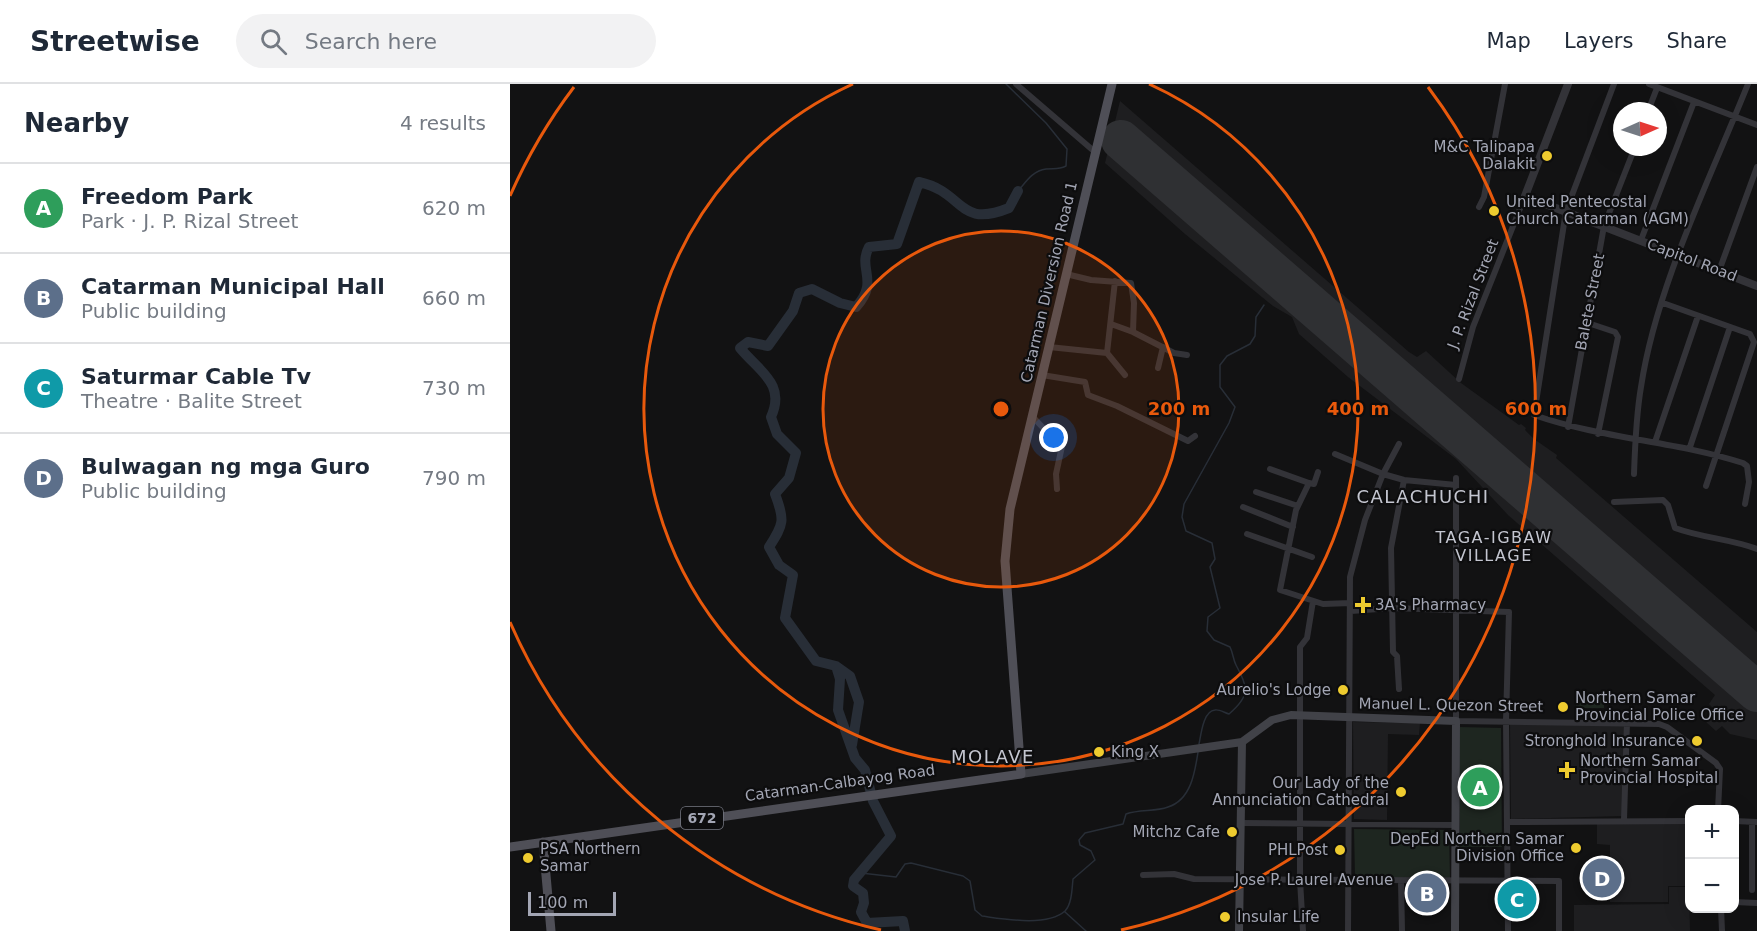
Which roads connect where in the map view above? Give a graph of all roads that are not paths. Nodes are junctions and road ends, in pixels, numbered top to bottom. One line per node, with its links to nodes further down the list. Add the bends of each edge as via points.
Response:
1 (1016, 84): 13 (street)
2 (1505, 84): 17 (street)
3 (1568, 84): 16 (street, J. P. Rizal Street)
4 (1614, 84): 18 (street)
5 (1649, 84): 8 (street)
6 (1748, 84): 11 (street)
7 (1109, 86): 13 (main road, Catarman Diversion Road 1)
8 (1657, 88): 9 (street); 10 (street)
9 (1652, 102)
10 (1694, 102): 11 (street); 20 (street)
11 (1735, 117): 12 (street); 21 (street)
12 (1757, 125)
13 (1095, 152): 23 (main road, Catarman Diversion Road 1)
14 (1631, 156): 19 (street, Balete Street)
15 (1757, 167): 22 (street)
16 (1525, 196): 18 (street, Capitol Road); 39 (street, J. P. Rizal Street, via 1471,333)
17 (1479, 207)
18 (1566, 211): 19 (street, Capitol Road); 41 (street, via 1534,415)
19 (1604, 226): 20 (street, Capitol Road); 28 (street, Balete Street)
20 (1641, 240): 21 (street, Capitol Road)
21 (1679, 255): 22 (street, Capitol Road); 26 (street)
22 (1719, 271): 25 (street, Capitol Road)
23 (1066, 274): 24 (street); 32 (main road, Catarman Diversion Road 1)
24 (1115, 281): 29 (street); 31 (street, via 1131,283)
25 (1757, 286)
26 (1663, 303): 27 (street); 44 (street, via 1641,387)
27 (1698, 316): 30 (street); 45 (street)
28 (1585, 322): 41 (street, Balete Street); 42 (street, via 1615,332 1618,337)
29 (1111, 324): 31 (street); 34 (street)
30 (1730, 327): 47 (street); 49 (street, via 1750,334 1754,342)
31 (1133, 332): 33 (street)
32 (1048, 347): 34 (street); 37 (main road, Catarman Diversion Road 1)
33 (1163, 347): 35 (street); 36 (street)
34 (1107, 353): 38 (street)
35 (1187, 355)
36 (1158, 368)
37 (1042, 375): 40 (main road, Catarman Diversion Road 1); 43 (street, via 1085,382 1088,395 1188,441)
38 (1125, 375)
39 (1459, 380)
40 (1032, 416): 59 (street, via 1047,432 1064,437); 83 (main road, Catarman Diversion Road 1, via 1010,509 1005,561)
41 (1568, 427): 42 (street)
42 (1598, 434): 44 (street)
43 (1195, 436)
44 (1636, 440): 45 (street); 55 (street)
45 (1655, 442): 47 (street)
46 (1399, 444): 54 (street)
47 (1690, 447): 49 (street)
48 (1335, 454): 54 (street)
49 (1715, 454): 50 (street); 58 (street)
50 (1747, 466): 51 (street); 62 (street)
51 (1757, 468)
52 (1270, 469): 57 (street)
53 (1318, 472): 57 (street, via 1314,484)
54 (1383, 474): 56 (street); 71 (street, via 1365,520 1350,577)
55 (1634, 474)
56 (1404, 480): 72 (street, via 1391,548); 74 (street, via 1456,481)
57 (1309, 483): 63 (street)
58 (1706, 486)
59 (1057, 489)
60 (1257, 492): 63 (street)
61 (1614, 502): 68 (street, via 1663,500 1675,528)
62 (1745, 504)
63 (1298, 506): 65 (street)
64 (1243, 507): 65 (street)
65 (1293, 527): 67 (street)
66 (1247, 534): 67 (street)
67 (1287, 549): 69 (street); 70 (street, via 1280,590)
68 (1757, 549)
69 (1312, 557)
70 (1313, 601): 71 (street); 76 (street, via 1307,638 1300,647)
71 (1351, 603): 73 (street)
72 (1392, 608): 73 (street); 74 (street); 75 (street)
73 (1351, 611): 77 (street)
74 (1456, 611): 78 (street, via 1509,612); 79 (street)
75 (1399, 688)
76 (1300, 715): 77 (main road, Manuel L. Quezon Street / 672); 81 (main road, Manuel L. Quezon Street / 672, via 1272,720); 90 (street)
77 (1350, 716): 79 (main road, Manuel L. Quezon Street / 672); 91 (street)
78 (1506, 720): 79 (street, Manuel L. Quezon Street / 672); 80 (street, Manuel L. Quezon Street / 672); 87 (street)
79 (1456, 721): 92 (main road)
80 (1627, 722): 84 (street, Manuel L. Quezon Street / 672, via 1667,727 1716,763); 85 (street)
81 (1242, 742): 82 (main road, Manuel L. Quezon Street / 672); 89 (main road)
82 (1209, 747): 83 (main road, Catarman-Calbayog Road / 672)
83 (1021, 774): 93 (main road, Catarman-Calbayog Road / 672)
84 (1718, 805)
85 (1624, 820): 86 (street); 87 (street)
86 (1685, 820)
87 (1508, 822): 102 (street)
88 (1754, 822): 94 (street)
89 (1241, 823): 90 (street); 97 (main road)
90 (1300, 824): 91 (street); 98 (street)
91 (1347, 824): 92 (street); 99 (street)
92 (1456, 825): 101 (main road)
93 (543, 842): 95 (main road, Catarman-Calbayog Road / 672); 107 (main road)
94 (1754, 846): 103 (street)
95 (510, 847)
96 (1143, 875): 97 (street, Jose P. Laurel Avenue)
97 (1240, 880): 98 (street, Jose P. Laurel Avenue); 108 (main road)
98 (1300, 880): 99 (street, Jose P. Laurel Avenue); 109 (street)
99 (1348, 881): 100 (street, Jose P. Laurel Avenue); 110 (street)
100 (1401, 881): 101 (street, Jose P. Laurel Avenue); 111 (street)
101 (1456, 881): 102 (street, Jose P. Laurel Avenue); 112 (main road)
102 (1508, 881): 113 (street); 114 (street, Jose P. Laurel Avenue, via 1558,881)
103 (1752, 890)
104 (1739, 902): 105 (street)
105 (1757, 903)
106 (1721, 913): 115 (street)
107 (551, 931)
108 (1239, 931)
109 (1303, 931)
110 (1348, 931)
111 (1402, 931)
112 (1455, 931)
113 (1508, 931)
114 (1559, 931)
115 (1722, 931)

